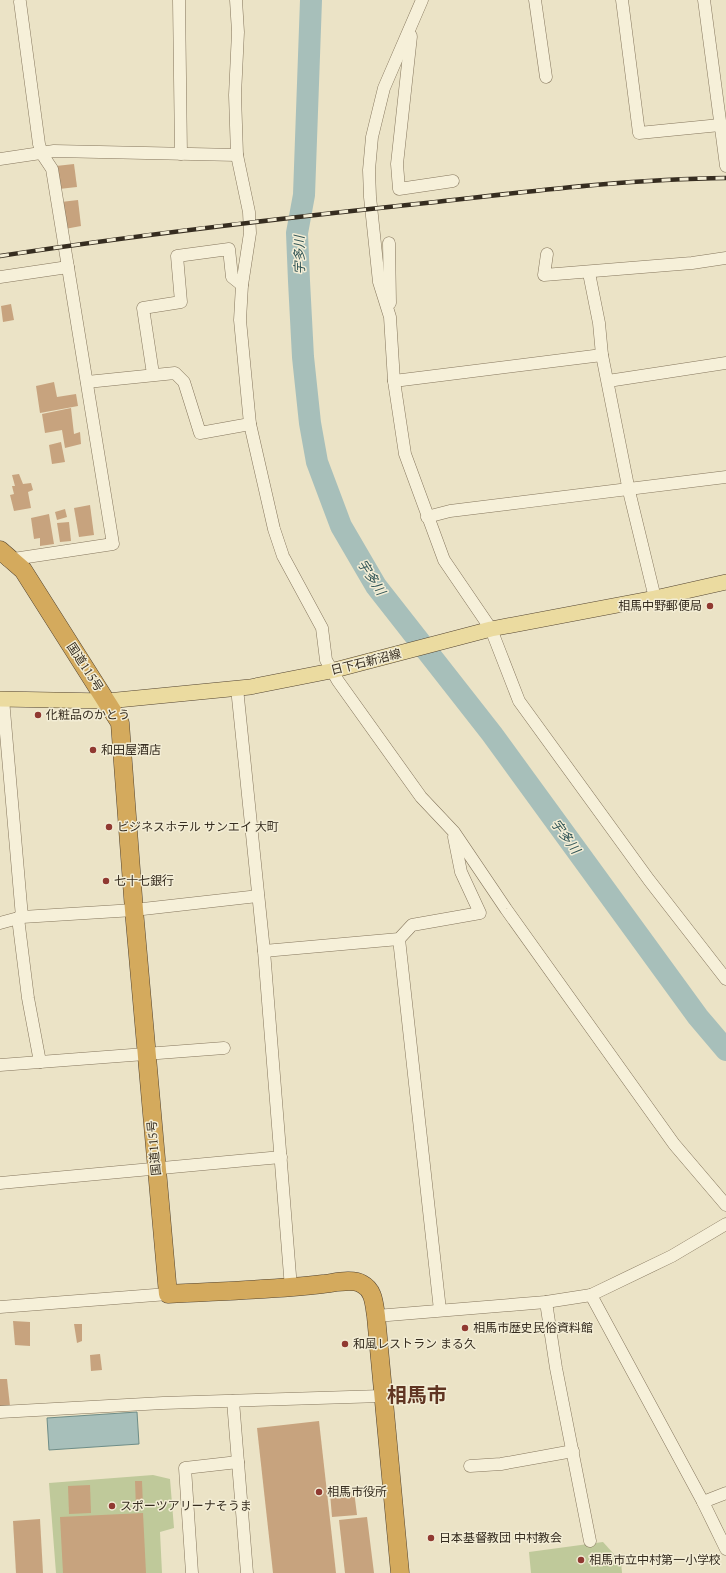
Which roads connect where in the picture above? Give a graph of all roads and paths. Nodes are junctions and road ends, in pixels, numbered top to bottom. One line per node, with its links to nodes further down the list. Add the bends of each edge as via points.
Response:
1 (180, 0): 12 (street)
2 (236, 0): 13 (street, via 238,32 234,95)
3 (422, 0): 8 (street)
4 (535, 0): 9 (street)
5 (622, 0): 10 (street, via 639,133)
6 (704, 0): 10 (street)
7 (20, 2): 11 (street, via 38,144)
8 (412, 25): 16 (street, via 396,164 398,189); 24 (street, via 384,88 372,137 369,170 380,282)
9 (546, 77)
10 (720, 124): 15 (street)
11 (42, 154): 12 (street, via 54,151); 14 (street); 20 (street, via 52,169)
12 (181, 154): 13 (street)
13 (237, 155): 23 (street, via 249,212 250,233)
14 (0, 159)
15 (726, 166)
16 (453, 181)
17 (389, 243): 24 (street)
18 (547, 254): 21 (street, via 544,275)
19 (726, 258): 21 (street)
20 (68, 267): 22 (street); 30 (street)
21 (589, 273): 25 (street, via 599,323)
22 (0, 277)
23 (242, 285): 27 (street, via 232,277 229,249 177,256 181,302 143,308); 31 (street, via 240,320)
24 (390, 316): 28 (street)
25 (602, 355): 28 (street); 29 (street)
26 (726, 363): 29 (street)
27 (153, 374): 30 (street); 31 (street, via 175,372 184,382 200,433)
28 (394, 381): 34 (street, via 405,454)
29 (608, 381): 33 (street)
30 (87, 382): 35 (street, via 112,544)
31 (250, 424): 39 (street, via 274,529 283,556 322,628 326,660)
32 (726, 477): 33 (street)
33 (629, 491): 34 (street, via 450,511); 37 (street)
34 (427, 517): 38 (street, via 444,560)
35 (3, 557): 42 (highway, 国道115号, via 23,570)
36 (726, 582): 37 (main road, 日下石新沼線)
37 (655, 598): 38 (main road, 日下石新沼線)
38 (491, 630): 39 (main road, 日下石新沼線); 50 (street, via 519,702 649,880)
39 (334, 670): 40 (main road, 日下石新沼線); 43 (street, via 421,797)
40 (237, 688): 42 (main road, 日下石新沼線); 44 (street)
41 (1, 699): 42 (main road, 日下石新沼線); 46 (street)
42 (107, 701): 45 (highway, 国道115号, via 120,723)
43 (454, 832): 48 (street, via 460,872 480,913 412,925); 58 (street, via 665,1132)
44 (258, 896): 45 (street); 49 (street)
45 (134, 910): 46 (street); 52 (highway, 国道115号)
46 (20, 918): 47 (street); 53 (street, via 28,998)
47 (0, 923)
48 (399, 939): 49 (street); 65 (street)
49 (264, 951): 55 (street)
50 (726, 978)
51 (224, 1048): 52 (street)
52 (146, 1053): 53 (street); 56 (highway, 国道115号)
53 (40, 1062): 54 (street)
54 (0, 1065)
55 (281, 1157): 56 (street); 60 (street)
56 (156, 1169): 57 (street); 61 (highway, 国道115号)
57 (0, 1183)
58 (726, 1205)
59 (726, 1224): 62 (street, via 672,1256)
60 (291, 1288): 61 (highway); 66 (highway, via 361,1283 369,1288)
61 (168, 1294): 64 (street)
62 (591, 1295): 63 (street); 74 (street)
63 (546, 1302): 65 (street); 70 (street)
64 (0, 1307)
65 (440, 1310): 66 (street)
66 (376, 1316): 67 (highway)
67 (382, 1396): 68 (street); 79 (highway)
68 (233, 1401): 69 (street); 71 (street)
69 (0, 1412)
70 (573, 1451): 72 (street, via 501,1464); 75 (street)
71 (238, 1462): 77 (street, via 185,1468); 78 (street)
72 (470, 1466)
73 (726, 1492): 74 (street)
74 (703, 1502): 76 (street)
75 (590, 1541)
76 (726, 1549)
77 (192, 1573)
78 (247, 1573)
79 (400, 1573)

